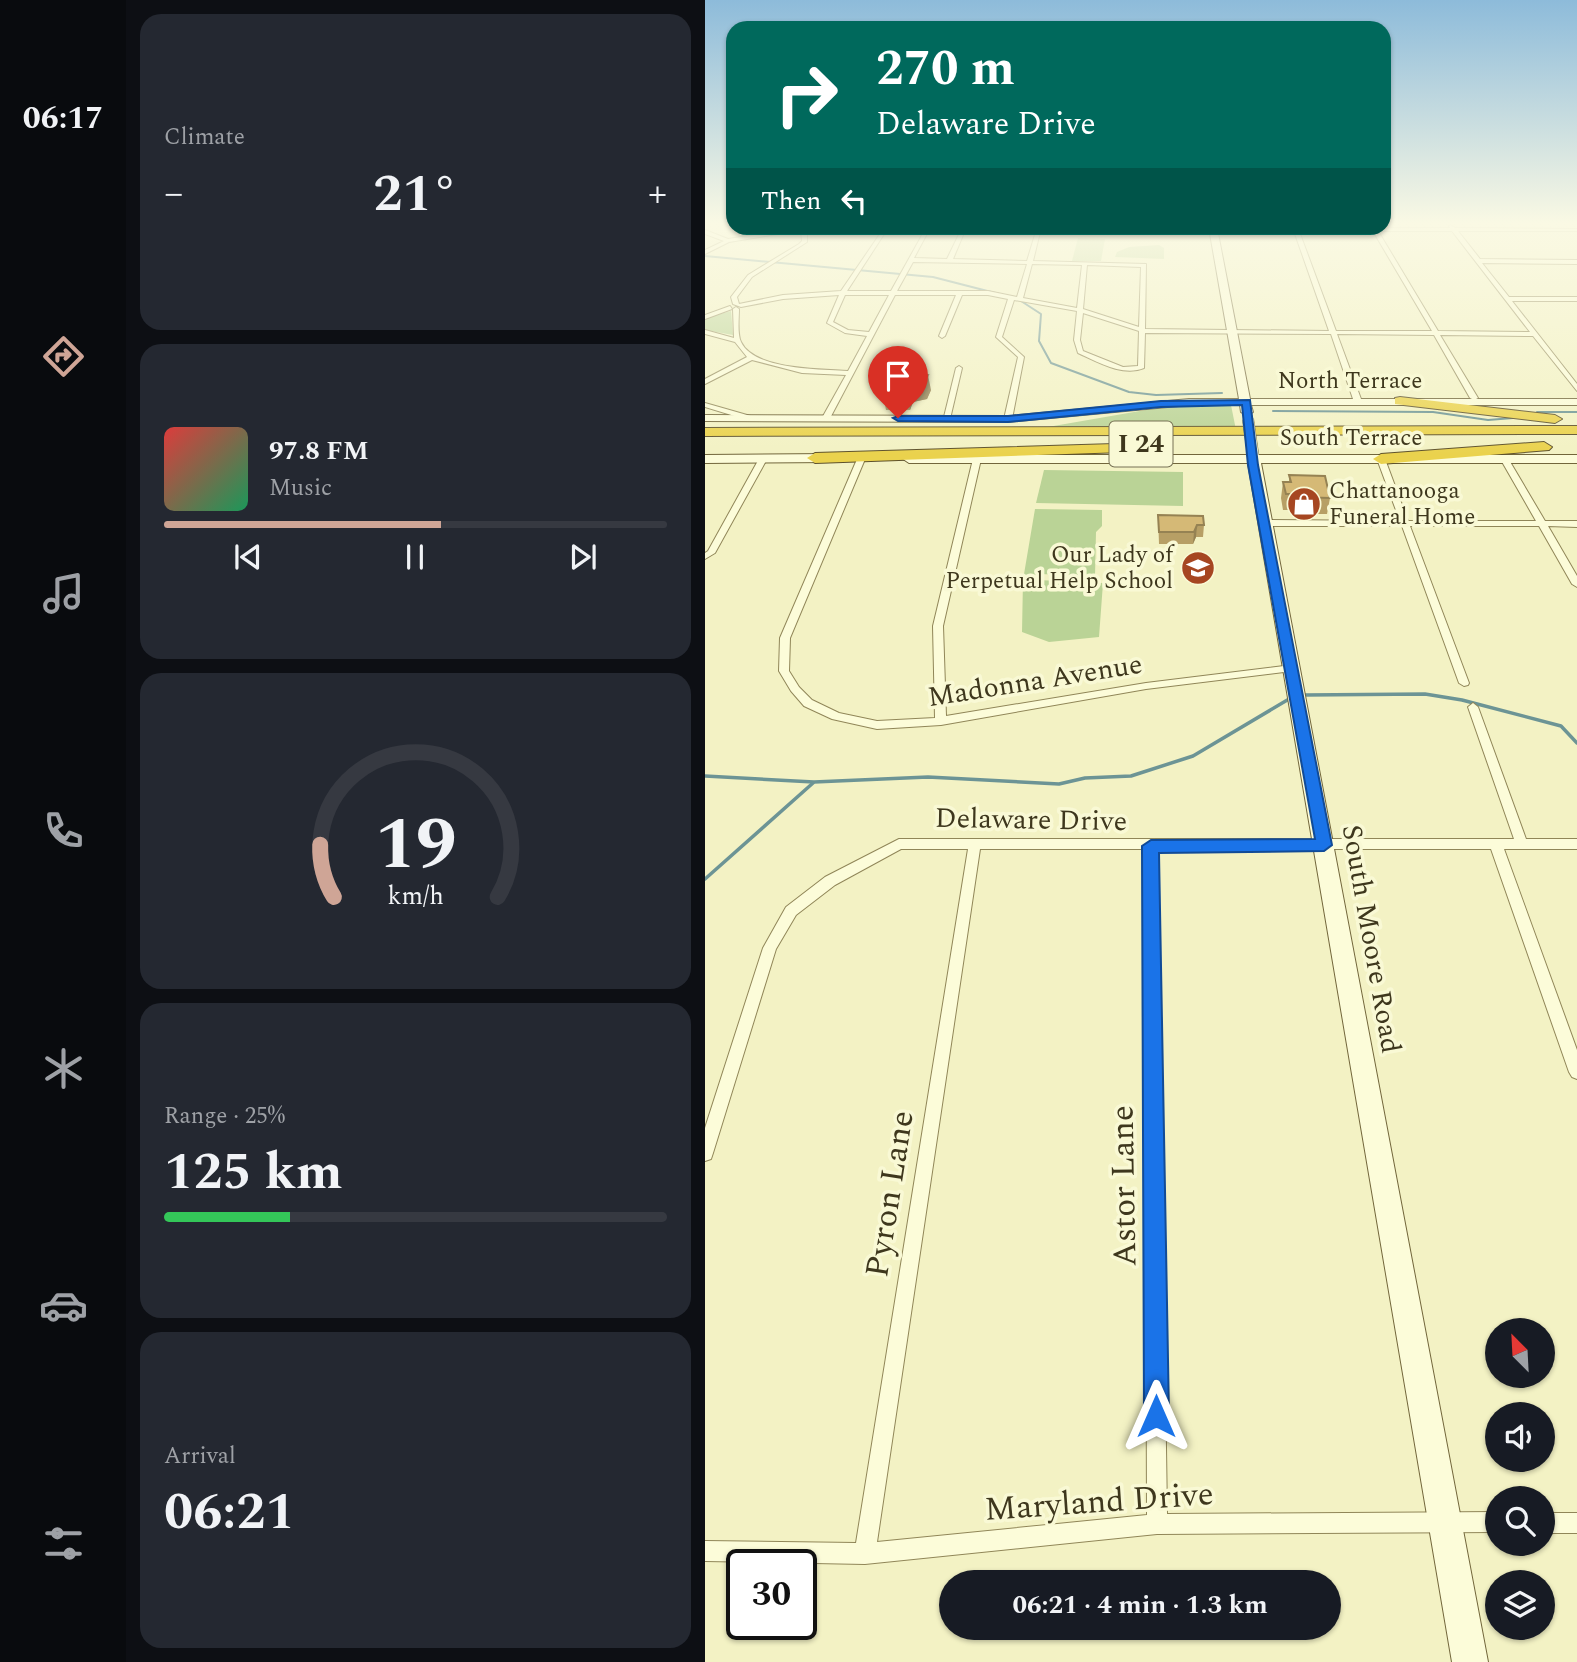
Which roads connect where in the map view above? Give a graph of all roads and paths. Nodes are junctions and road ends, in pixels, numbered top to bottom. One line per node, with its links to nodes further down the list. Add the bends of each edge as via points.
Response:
1 (735, 301): 14 (street)
2 (764, 301): 14 (street)
3 (840, 301): 22 (street, via 830,323 847,332)
4 (887, 301): 22 (street)
5 (956, 301): 24 (street)
6 (1011, 301): 42 (street, via 999,337 1021,357)
7 (1033, 301): 15 (street)
8 (1081, 301): 15 (street)
9 (1144, 301): 17 (street)
10 (1228, 301): 19 (street, South Moore Road)
11 (1322, 301): 20 (street)
12 (1416, 301): 21 (street)
13 (1508, 301): 23 (street)
14 (736, 306): 16 (street); 25 (street)
15 (1080, 310): 17 (street); 17 (street, via 1080,352 1122,369 1141,368)
16 (705, 317)
17 (1144, 331): 19 (street)
18 (705, 332): 25 (street)
19 (1234, 332): 20 (street); 34 (street, South Moore Road)
20 (1333, 332): 21 (street); 32 (street)
21 (1434, 333): 23 (street); 31 (street)
22 (870, 334): 28 (street)
23 (1533, 334): 30 (street)
24 (942, 336)
25 (737, 341): 26 (street)
26 (751, 358): 28 (street, via 802,371); 29 (street)
27 (959, 368): 41 (street)
28 (847, 373): 38 (street)
29 (705, 382)
30 (1577, 389)
31 (1474, 398)
32 (1357, 399)
33 (1400, 401): 34 (street, North Terrace); 35 (street, North Terrace); 43 (highway)
34 (1246, 402): 42 (street, North Terrace, via 1161,404); 50 (street, South Moore Road, bridge)
35 (1577, 402)
36 (705, 405): 39 (street)
37 (705, 418): 39 (street, North Terrace)
38 (826, 418): 40 (street, North Terrace); 41 (street, North Terrace)
39 (751, 419): 40 (street, North Terrace)
40 (785, 419): 46 (highway, via 999,426)
41 (946, 419): 42 (street, North Terrace)
42 (1008, 419)
43 (1577, 421)
44 (1577, 430): 46 (highway, I 24)
45 (705, 432): 46 (highway, I 24)
46 (1040, 432)
47 (705, 442): 49 (highway, I 24)
48 (1577, 444): 49 (highway, I 24); 56 (highway)
49 (1175, 445): 51 (highway)
50 (1253, 457): 55 (street, South Terrace); 56 (street, South Terrace); 59 (street, South Moore Road)
51 (815, 458): 53 (street, South Terrace); 54 (street, South Terrace)
52 (705, 459): 53 (street, South Terrace)
53 (763, 459): 63 (street, via 711,553)
54 (861, 459): 55 (street, South Terrace); 68 (street, Madonna Avenue, via 785,638 784,671 808,703 836,716 877,725)
55 (977, 459): 68 (street, via 938,626)
56 (1381, 459): 58 (street, South Terrace); 60 (street)
57 (1577, 459): 58 (street, South Terrace)
58 (1505, 460): 61 (street)
59 (1265, 523): 60 (street); 65 (street, South Moore Road)
60 (1405, 524): 61 (street); 66 (street)
61 (1542, 524): 62 (street); 64 (street)
62 (1577, 524)
63 (705, 556)
64 (1577, 584)
65 (1292, 668): 68 (street, Madonna Avenue, via 1146,686); 71 (street, South Moore Road)
66 (1464, 683)
67 (1473, 707): 73 (street)
68 (941, 721)
69 (975, 844): 74 (street, Delaware Drive); 75 (street, Delaware Drive, via 899,844); 85 (street, Pyron Lane)
70 (1577, 844): 73 (street, Delaware Drive)
71 (1324, 845): 72 (street, Delaware Drive); 74 (street, Delaware Drive); 79 (street, South Moore Road)
72 (1496, 845): 73 (street, Delaware Drive); 76 (street)
73 (1522, 845)
74 (1151, 846): 83 (street, Astor Lane)
75 (830, 880): 77 (street, via 791,911 770,948)
76 (1577, 1072)
77 (711, 1114): 78 (street)
78 (705, 1153)
79 (1443, 1521): 80 (street, Maryland Drive); 83 (street, Maryland Drive); 86 (street, South Moore Road)
80 (1485, 1522)
81 (1555, 1523): 82 (street)
82 (1577, 1523)
83 (1157, 1524): 85 (street, Maryland Drive)
84 (705, 1551): 85 (street, Maryland Drive)
85 (865, 1553)
86 (1470, 1662)

